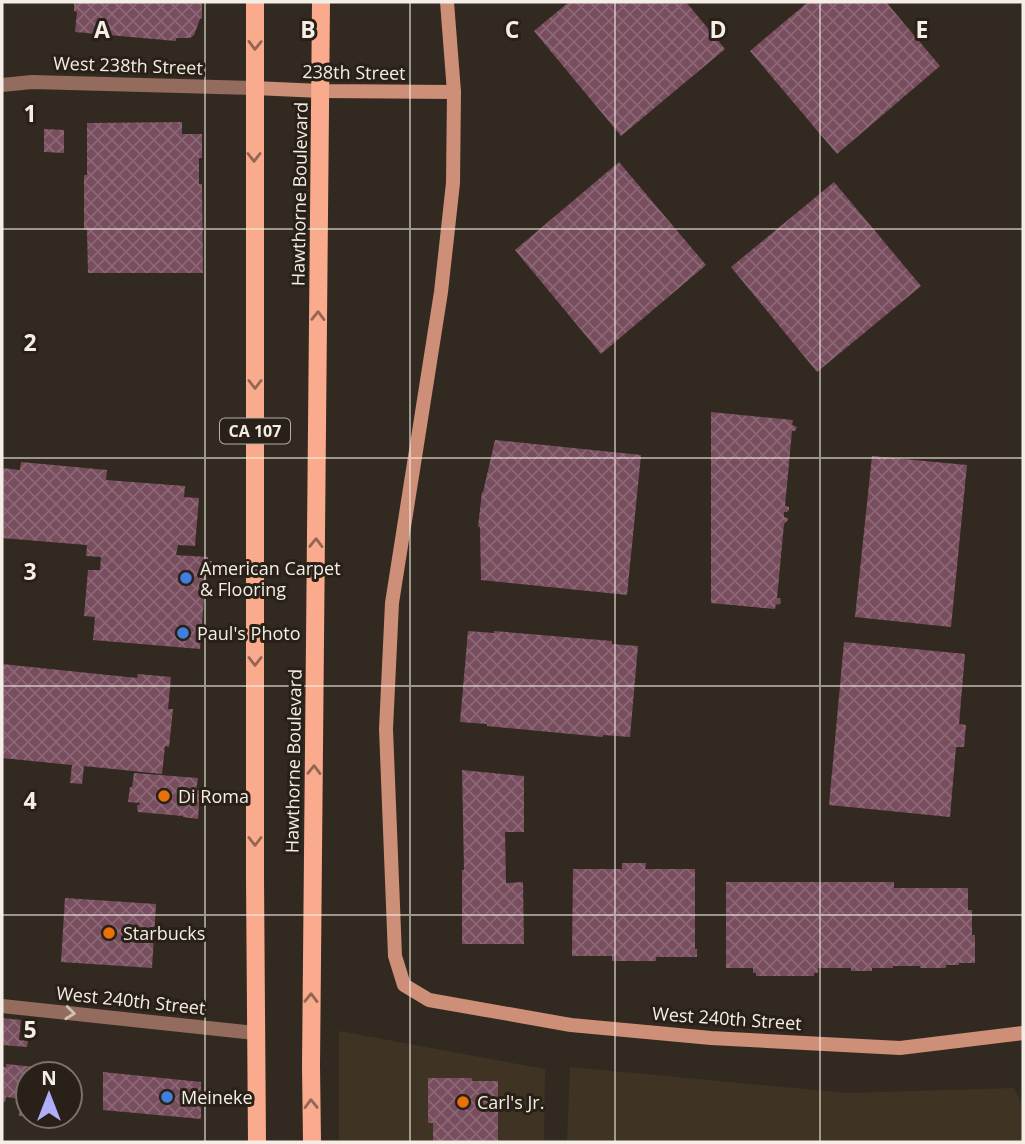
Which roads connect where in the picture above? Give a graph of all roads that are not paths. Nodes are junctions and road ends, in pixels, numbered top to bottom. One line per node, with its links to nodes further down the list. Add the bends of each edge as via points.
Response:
1 (255, 2): 5 (main road, Hawthorne Boulevard / CA 107, one-way to 5)
2 (321, 2): 6 (main road, Hawthorne Boulevard)
3 (447, 2): 7 (street)
4 (2, 85): 5 (street, West 238th Street)
5 (254, 88): 6 (street, 238th Street); 10 (main road, Hawthorne Boulevard / CA 107, one-way to 10)
6 (321, 91): 7 (street, 238th Street); 12 (main road, Hawthorne Boulevard, one-way to 6)
7 (454, 92): 9 (street, West 240th Street, via 452,197 441,292 392,603 386,729 395,956 404,985 429,1000 571,1025 712,1038 900,1048)
8 (2, 1006): 10 (street, West 240th Street, one-way to 10)
9 (1023, 1032)
10 (255, 1033): 11 (main road, Hawthorne Boulevard / CA 107)
11 (257, 1142)
12 (312, 1142)

